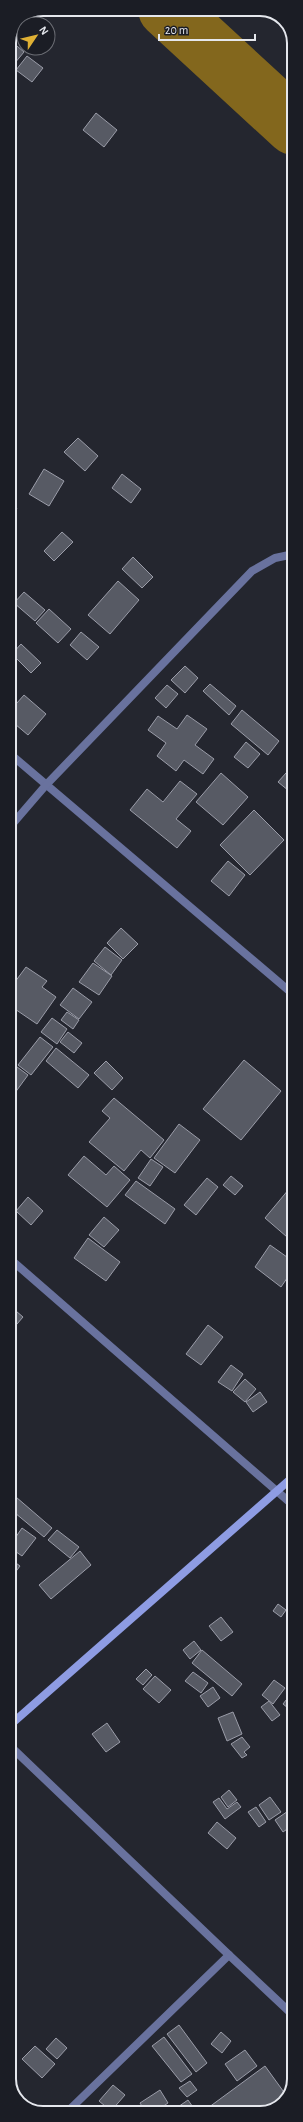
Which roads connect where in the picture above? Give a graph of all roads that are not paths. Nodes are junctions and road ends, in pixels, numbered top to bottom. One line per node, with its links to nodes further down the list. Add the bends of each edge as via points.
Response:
1 (287, 555): 3 (street, via 275,558 252,571)
2 (16, 759): 3 (street)
3 (46, 785): 4 (street); 5 (street)
4 (16, 820)
5 (287, 989)
6 (16, 1264): 8 (street)
7 (287, 1482): 8 (street)
8 (276, 1491): 9 (street); 10 (street)
9 (287, 1500)
10 (16, 1720)
11 (16, 1752): 12 (street)
12 (229, 1955): 13 (street); 14 (street)
13 (287, 2009)
14 (73, 2106)

